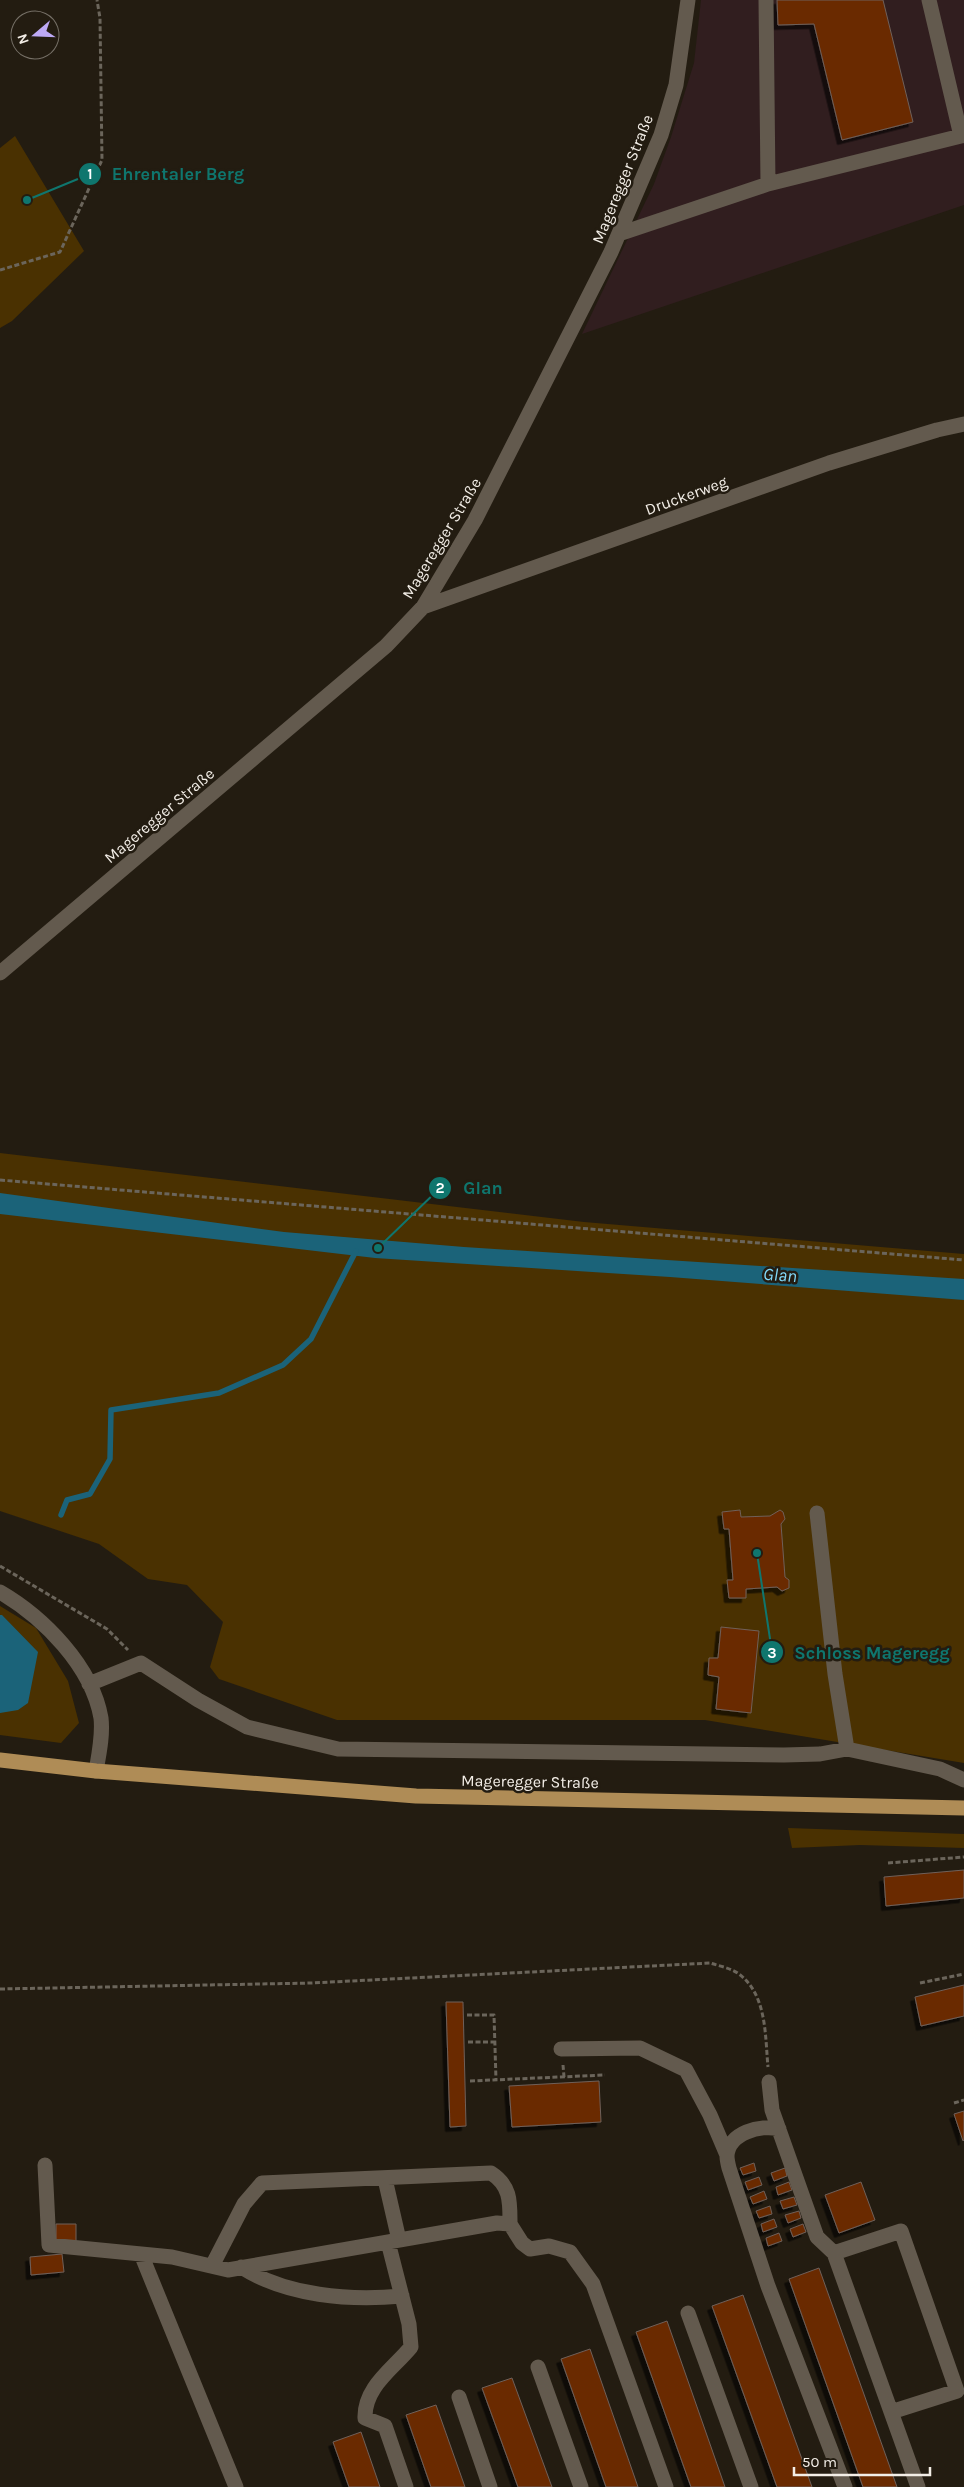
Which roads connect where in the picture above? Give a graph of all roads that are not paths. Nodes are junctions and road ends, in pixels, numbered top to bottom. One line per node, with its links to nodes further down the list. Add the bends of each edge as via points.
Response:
1 (688, 0): 5 (street, Mageregger Straße, via 676,85 661,135)
2 (766, 0): 4 (street)
3 (929, 0): 4 (street, via 961,136)
4 (768, 184): 5 (street)
5 (619, 234): 7 (street, Mageregger Straße, via 480,512)
6 (964, 424): 7 (street, Druckerweg, via 821,466)
7 (423, 607): 8 (street, Mageregger Straße, via 386,646)
8 (0, 973)
9 (817, 1513): 12 (street, via 835,1674)
10 (0, 1592): 11 (street, via 44,1624 61,1642)
11 (89, 1684): 12 (street, via 141,1663 247,1727 338,1749 784,1755 820,1754); 14 (street, via 101,1720)
12 (847, 1748): 15 (street, via 940,1769)
13 (0, 1760): 14 (main road, Mageregger Straße)
14 (96, 1771): 16 (main road, Mageregger Straße, via 416,1796)
15 (964, 1780)
16 (964, 1808)
17 (561, 2049): 20 (street, via 640,2048 686,2070)
18 (769, 2082): 19 (street, via 772,2110)
19 (779, 2128): 20 (street, via 769,2126 753,2130 737,2138); 25 (street, via 817,2237)
20 (727, 2154): 40 (street, via 768,2286)
21 (45, 2166): 26 (street, via 49,2246)
22 (385, 2179): 23 (street, via 491,2173 503,2181 510,2201); 24 (street); 27 (street, via 262,2183 244,2204)
23 (510, 2224): 24 (street, via 497,2223); 38 (street, via 530,2249 549,2246 570,2252 593,2284)
24 (394, 2241): 28 (street); 29 (street)
25 (834, 2253): 33 (street); 33 (street, via 901,2231 957,2391)
26 (140, 2254): 27 (street); 34 (street)
27 (212, 2266): 28 (street, via 228,2270)
28 (241, 2267): 29 (street, via 256,2276 342,2298)
29 (402, 2296): 35 (street, via 411,2347 372,2389 365,2405 365,2418 384,2426)
30 (688, 2313): 39 (street)
31 (538, 2367): 37 (street)
32 (459, 2397): 36 (street)
33 (891, 2412): 41 (street)
34 (236, 2487)
35 (406, 2487)
36 (490, 2487)
37 (581, 2487)
38 (666, 2487)
39 (751, 2487)
40 (844, 2487)
41 (918, 2487)

